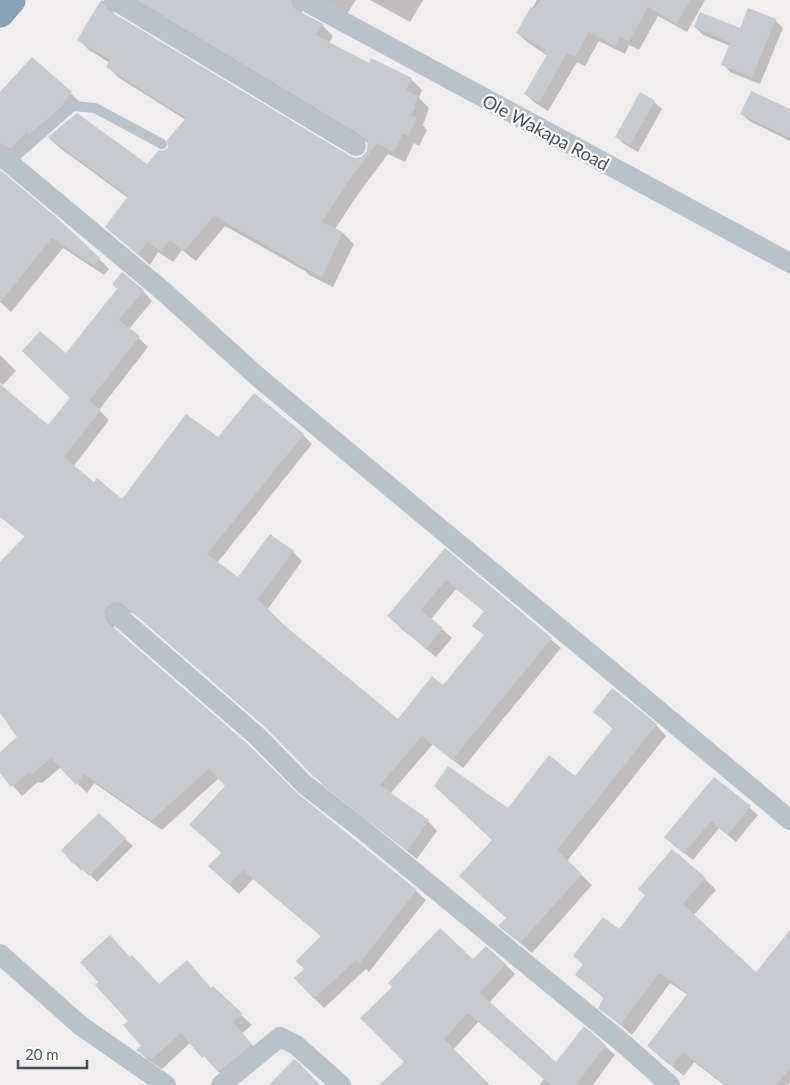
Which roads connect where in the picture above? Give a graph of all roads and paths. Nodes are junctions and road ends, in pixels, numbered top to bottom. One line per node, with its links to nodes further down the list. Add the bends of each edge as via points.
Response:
1 (11, 0): 4 (highway)
2 (114, 0): 6 (street)
3 (303, 0): 8 (street, Ole Wakapa Road)
4 (0, 13)
5 (162, 144): 7 (lane, via 95,108 74,106)
6 (356, 146)
7 (5, 158): 10 (street, via 164,291 258,377)
8 (790, 263)
9 (116, 614): 15 (street, via 258,737 304,784)
10 (790, 820)
11 (2, 959): 12 (street, via 81,1026)
12 (166, 1085)
13 (221, 1085): 14 (street, via 280,1036 296,1045)
14 (341, 1085)
15 (670, 1085)

